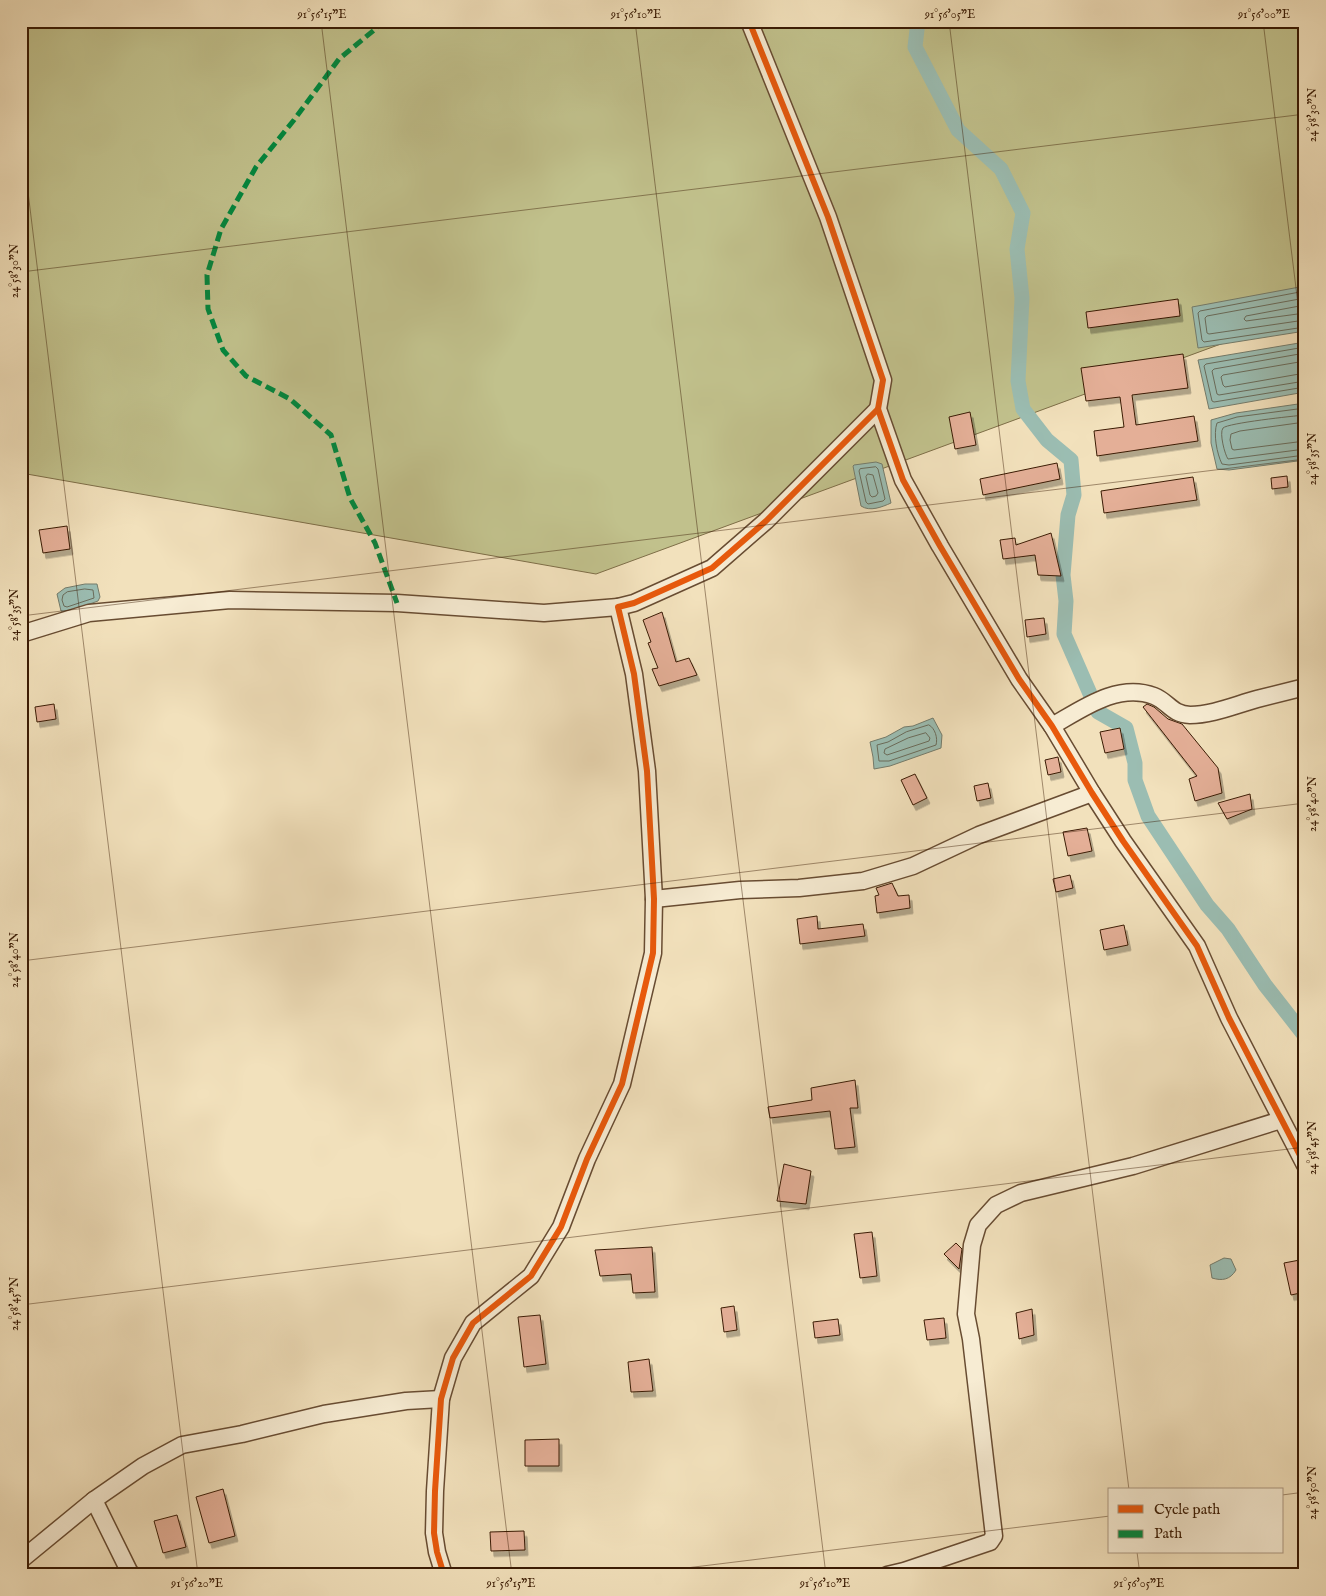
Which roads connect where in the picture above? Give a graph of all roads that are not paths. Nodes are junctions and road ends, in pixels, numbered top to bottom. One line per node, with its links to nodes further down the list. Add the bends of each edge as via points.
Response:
1 (749, 21): 2 (street, via 828,217 883,380)
2 (878, 409): 3 (street, via 766,521 712,568); 6 (street, via 903,480 1019,679)
3 (618, 607): 4 (street, via 544,613 397,602 230,600 88,613); 8 (street, via 634,674 647,771)
4 (21, 634)
5 (1305, 686): 6 (street, via 1189,715 1172,711 1160,699 1145,693 1130,692 1103,697)
6 (1052, 726): 7 (street)
7 (1092, 793): 8 (street, via 978,835 913,866 863,881); 9 (street, via 1197,946)
8 (654, 899): 11 (street, via 653,953 622,1084 560,1227 531,1276 473,1322 453,1358)
9 (1281, 1120): 10 (street); 16 (street, via 1133,1166 1021,1194 996,1205 978,1225 972,1245 966,1314 994,1536 990,1542)
10 (1305, 1165)
11 (441, 1399): 12 (street, via 324,1414 182,1445); 15 (street, via 434,1533)
12 (94, 1500): 13 (street); 14 (street)
13 (21, 1560)
14 (133, 1575)
15 (444, 1575)
16 (886, 1575)

